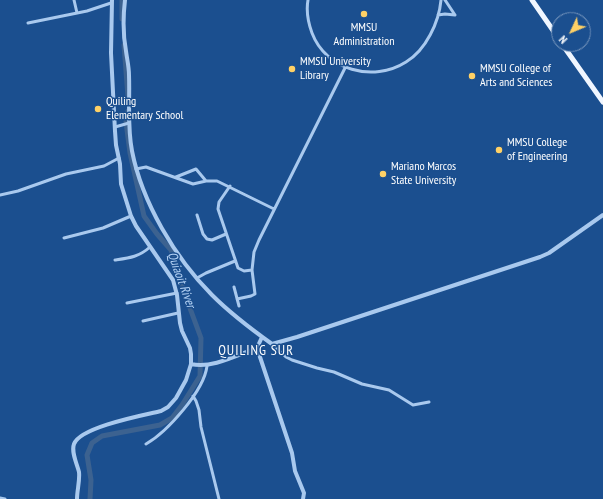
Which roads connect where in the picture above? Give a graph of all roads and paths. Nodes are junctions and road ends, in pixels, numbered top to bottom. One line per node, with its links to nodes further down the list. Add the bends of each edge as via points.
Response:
1 (74, 0): 8 (street)
2 (125, 0): 15 (street, via 124,35 129,76)
3 (308, 0): 13 (street, via 308,22 314,38 320,49)
4 (441, 0): 9 (street)
5 (445, 0): 9 (street, via 455,15)
6 (532, 0): 11 (main road)
7 (111, 1): 8 (street); 16 (street, via 111,53)
8 (77, 13): 10 (street)
9 (438, 15): 13 (street, via 425,43 407,62 368,73)
10 (28, 23)
11 (551, 28)
12 (568, 52): 14 (main road)
13 (345, 68): 23 (street)
14 (603, 102)
15 (128, 123): 16 (street); 18 (street)
16 (116, 126): 17 (street)
17 (119, 158): 22 (street, via 104,166 66,174); 26 (street, via 120,180)
18 (136, 169): 19 (street, via 146,167); 33 (street, via 161,225)
19 (176, 177): 20 (street, via 193,184); 20 (street, via 196,169)
20 (206, 181): 21 (street, via 217,181)
21 (230, 186): 23 (street); 27 (street, via 219,202 218,209)
22 (0, 195)
23 (274, 209): 32 (street, via 254,252)
24 (197, 214): 27 (street, via 203,234 208,240)
25 (603, 215): 42 (street, via 540,257)
26 (131, 216): 28 (street, via 103,228); 29 (street)
27 (226, 234): 31 (street)
28 (64, 238)
29 (150, 248): 30 (street, via 133,258); 35 (street, via 173,280)
30 (115, 260)
31 (235, 261): 32 (street, via 239,270); 33 (street)
32 (252, 270): 36 (street, via 255,294)
33 (197, 278): 41 (street, via 223,306)
34 (234, 288): 36 (street)
35 (177, 293): 37 (street); 39 (street)
36 (237, 299): 38 (street)
37 (127, 303)
38 (239, 306)
39 (178, 313): 40 (street); 44 (street, via 182,331 190,348)
40 (143, 321)
41 (262, 337): 42 (street); 43 (street)
42 (272, 344): 47 (street, via 292,360 334,372 362,384 389,390 413,405)
43 (257, 348): 45 (street, via 232,359); 53 (street, via 303,489)
44 (192, 364): 45 (street); 51 (street, via 176,398 168,407 109,424 78,438 73,449 79,473)
45 (205, 365): 46 (street, via 206,372)
46 (193, 396): 48 (street, via 171,424 158,437); 52 (street, via 199,410 200,427)
47 (429, 402)
48 (146, 444)
49 (0, 498): 50 (street)
50 (5, 499)
51 (77, 499)
52 (219, 499)
53 (303, 499)

